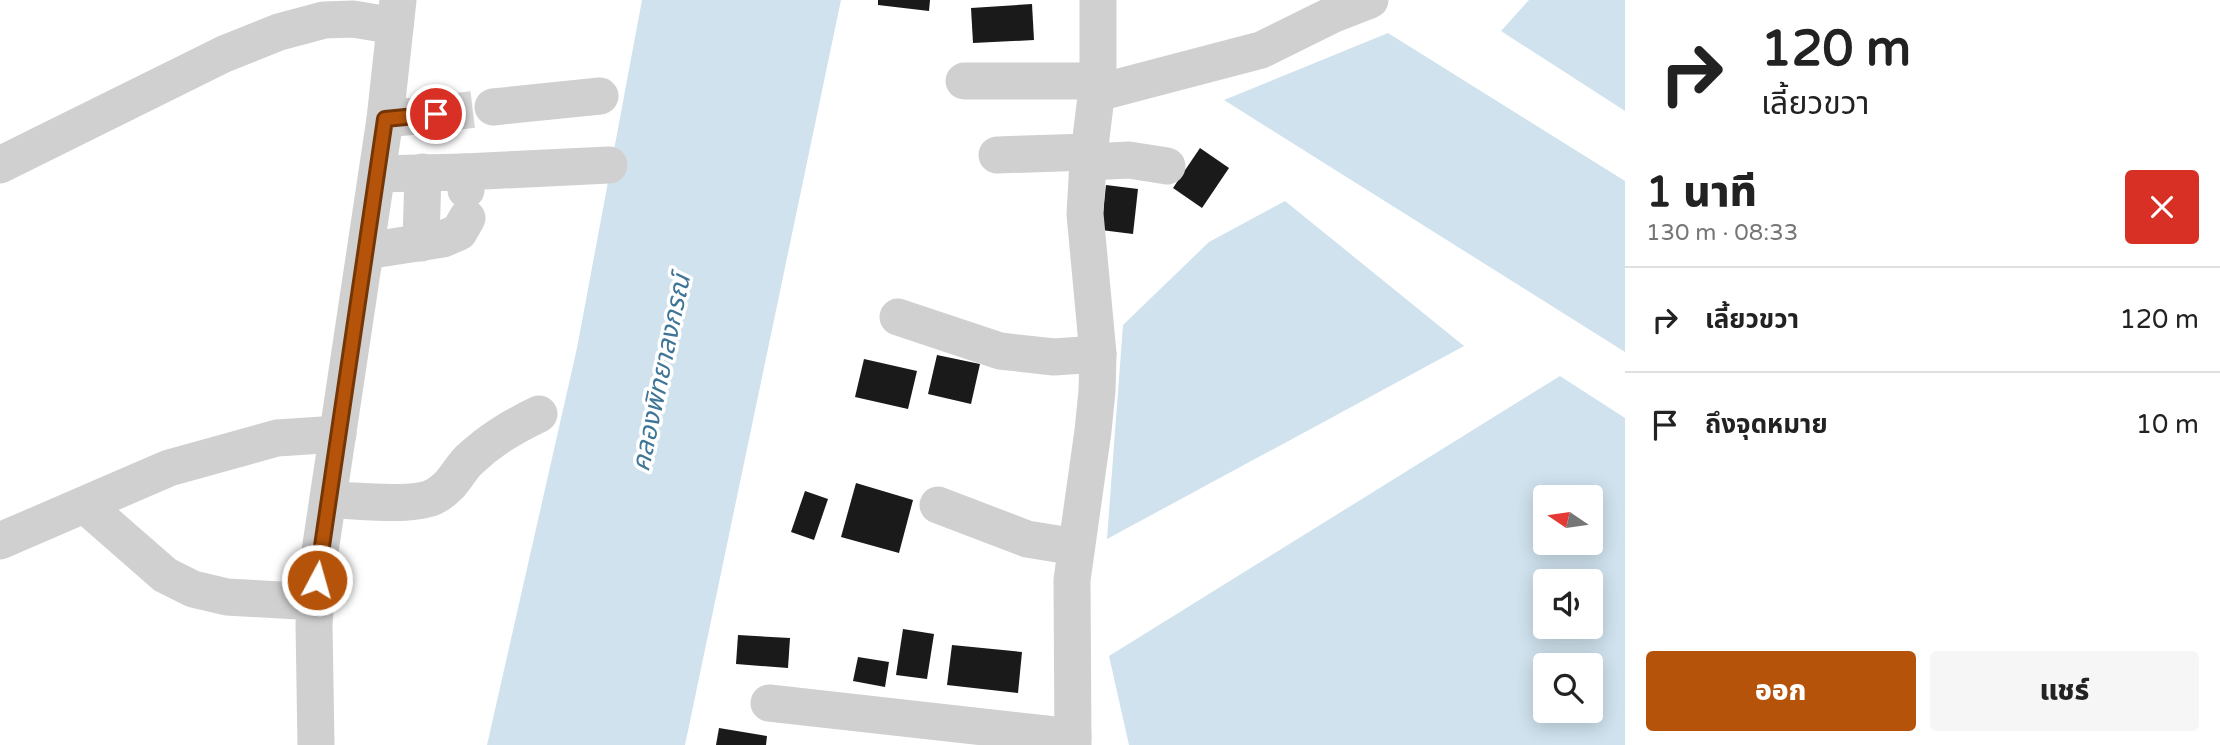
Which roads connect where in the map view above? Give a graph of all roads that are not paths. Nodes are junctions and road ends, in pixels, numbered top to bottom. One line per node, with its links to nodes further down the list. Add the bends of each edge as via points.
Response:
1 (1098, 0): 5 (street)
2 (1370, 0): 5 (street, via 1261,50)
3 (396, 13): 9 (street); 12 (street, via 324,20 279,32)
4 (964, 81): 5 (street)
5 (1098, 87): 11 (street)
6 (600, 96): 7 (street)
7 (493, 107)
8 (436, 114): 9 (street)
9 (385, 119): 16 (street)
10 (997, 155): 11 (street)
11 (1088, 157): 14 (street); 21 (street, via 1085,214)
12 (0, 165)
13 (609, 165): 17 (street)
14 (1167, 166)
15 (423, 172): 16 (street); 17 (street); 18 (street)
16 (377, 174): 19 (street)
17 (466, 193): 18 (street, via 459,232)
18 (421, 243): 19 (street)
19 (366, 251): 23 (street)
20 (898, 317): 21 (street, via 1000,351 1054,357)
21 (1098, 355): 28 (street, via 1093,431)
22 (539, 414): 24 (street, via 488,443 453,483 434,497 410,502)
23 (338, 434): 24 (street); 25 (street, via 276,438 211,455)
24 (328, 500): 29 (street)
25 (85, 505): 27 (street); 29 (street, via 165,576 193,589 227,597)
26 (938, 505): 28 (street, via 1027,539)
27 (0, 541)
28 (1076, 547): 31 (street)
29 (316, 602): 32 (street)
30 (769, 703): 31 (street)
31 (1073, 741)
32 (316, 745)

